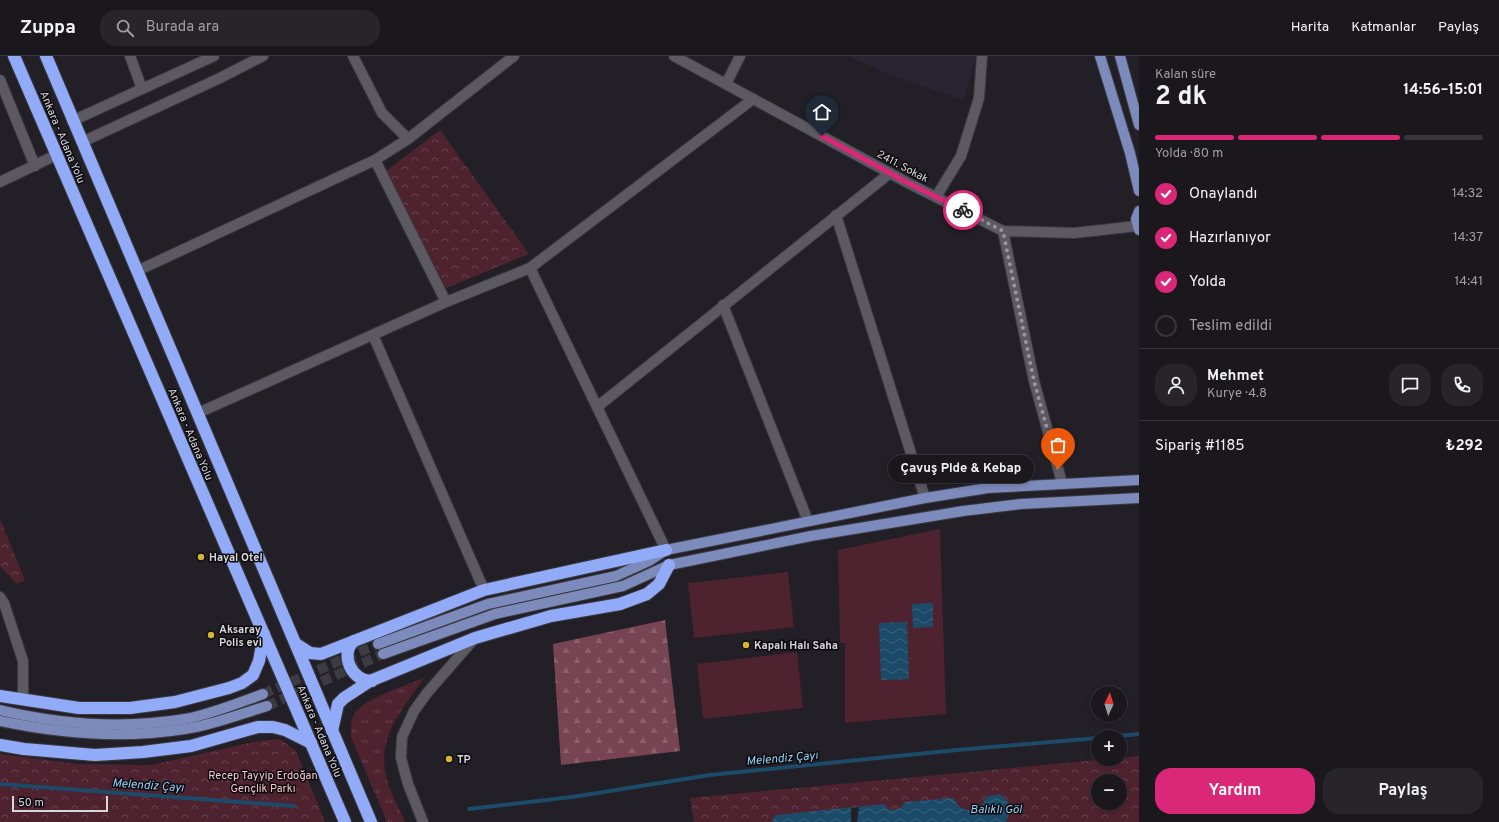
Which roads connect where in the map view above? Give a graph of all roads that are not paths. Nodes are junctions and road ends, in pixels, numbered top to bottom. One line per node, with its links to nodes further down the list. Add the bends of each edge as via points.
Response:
1 (14, 56): 21 (highway, Ankara - Adana Yolu)
2 (46, 56): 17 (highway, Ankara - Adana Yolu)
3 (130, 56): 15 (street)
4 (214, 56): 15 (street)
5 (263, 56): 20 (street)
6 (353, 56): 19 (street, via 382,113)
7 (514, 56): 19 (street)
8 (674, 56): 14 (street, 2411. Sokak)
9 (740, 56): 14 (street)
10 (982, 56): 27 (street, via 979,98 961,156)
11 (1100, 56): 26 (main road)
12 (1120, 56): 18 (main road)
13 (0, 80): 23 (street)
14 (726, 84): 16 (street, 2411. Sokak)
15 (142, 89): 17 (street)
16 (753, 99): 24 (street, 2411. Sokak); 32 (street)
17 (72, 121): 20 (highway, Ankara - Adana Yolu)
18 (1139, 125)
19 (408, 140): 22 (street)
20 (82, 142): 33 (highway, Ankara - Adana Yolu)
21 (56, 155): 23 (street); 48 (highway, Ankara - Adana Yolu)
22 (375, 160): 33 (street); 34 (street)
23 (35, 166): 25 (street)
24 (890, 173): 27 (street, 2411. Sokak); 29 (street)
25 (0, 182)
26 (1139, 191)
27 (936, 197): 31 (street, 2411. Sokak)
28 (1139, 211): 30 (main road, via 1136,219)
29 (836, 215): 35 (street); 41 (street)
30 (1138, 228): 31 (street, 2411. Sokak, via 1074,233)
31 (1003, 231): 40 (street, via 1034,381)
32 (530, 268): 34 (street); 37 (street)
33 (137, 271): 38 (highway, Ankara - Adana Yolu)
34 (446, 302): 36 (street)
35 (723, 305): 37 (street); 43 (street)
36 (373, 335): 38 (street); 46 (street)
37 (597, 407): 44 (street)
38 (198, 413): 51 (highway, Ankara - Adana Yolu)
39 (1139, 480): 40 (main road)
40 (1062, 483): 41 (main road, via 988,488)
41 (924, 498): 43 (main road)
42 (1139, 498): 45 (main road, via 1021,504 963,511 811,536)
43 (808, 521): 44 (main road)
44 (666, 550): 46 (highway); 52 (main road, via 616,576 488,604)
45 (669, 565): 49 (highway, via 659,584 647,594 620,604 551,616); 53 (main road, via 623,586 495,614)
46 (484, 590): 50 (highway)
47 (0, 597): 57 (street, via 23,660)
48 (264, 634): 57 (highway, via 259,661 253,675 229,688 175,702 130,708 79,708); 62 (highway, Ankara - Adana Yolu)
49 (475, 638): 54 (highway); 66 (street, via 427,693 414,711 402,737 401,758)
50 (354, 641): 51 (highway, via 321,654 310,653); 54 (highway, via 347,651 354,673 362,680)
51 (296, 644): 61 (highway, Ankara - Adana Yolu)
52 (378, 644)
53 (383, 654)
54 (372, 681): 61 (highway, via 338,704)
55 (263, 694): 59 (main road, via 184,719 132,724 78,722)
56 (0, 696): 57 (highway)
57 (23, 699)
58 (267, 706): 60 (main road, via 214,723 140,734 75,733)
59 (0, 710)
60 (0, 722)
61 (332, 731): 65 (highway, Ankara - Adana Yolu)
62 (311, 743): 63 (highway, via 285,730 258,727 191,746 143,752 95,755); 64 (highway, Ankara - Adana Yolu)
63 (0, 745)
64 (345, 822)
65 (371, 822)
66 (423, 822)

